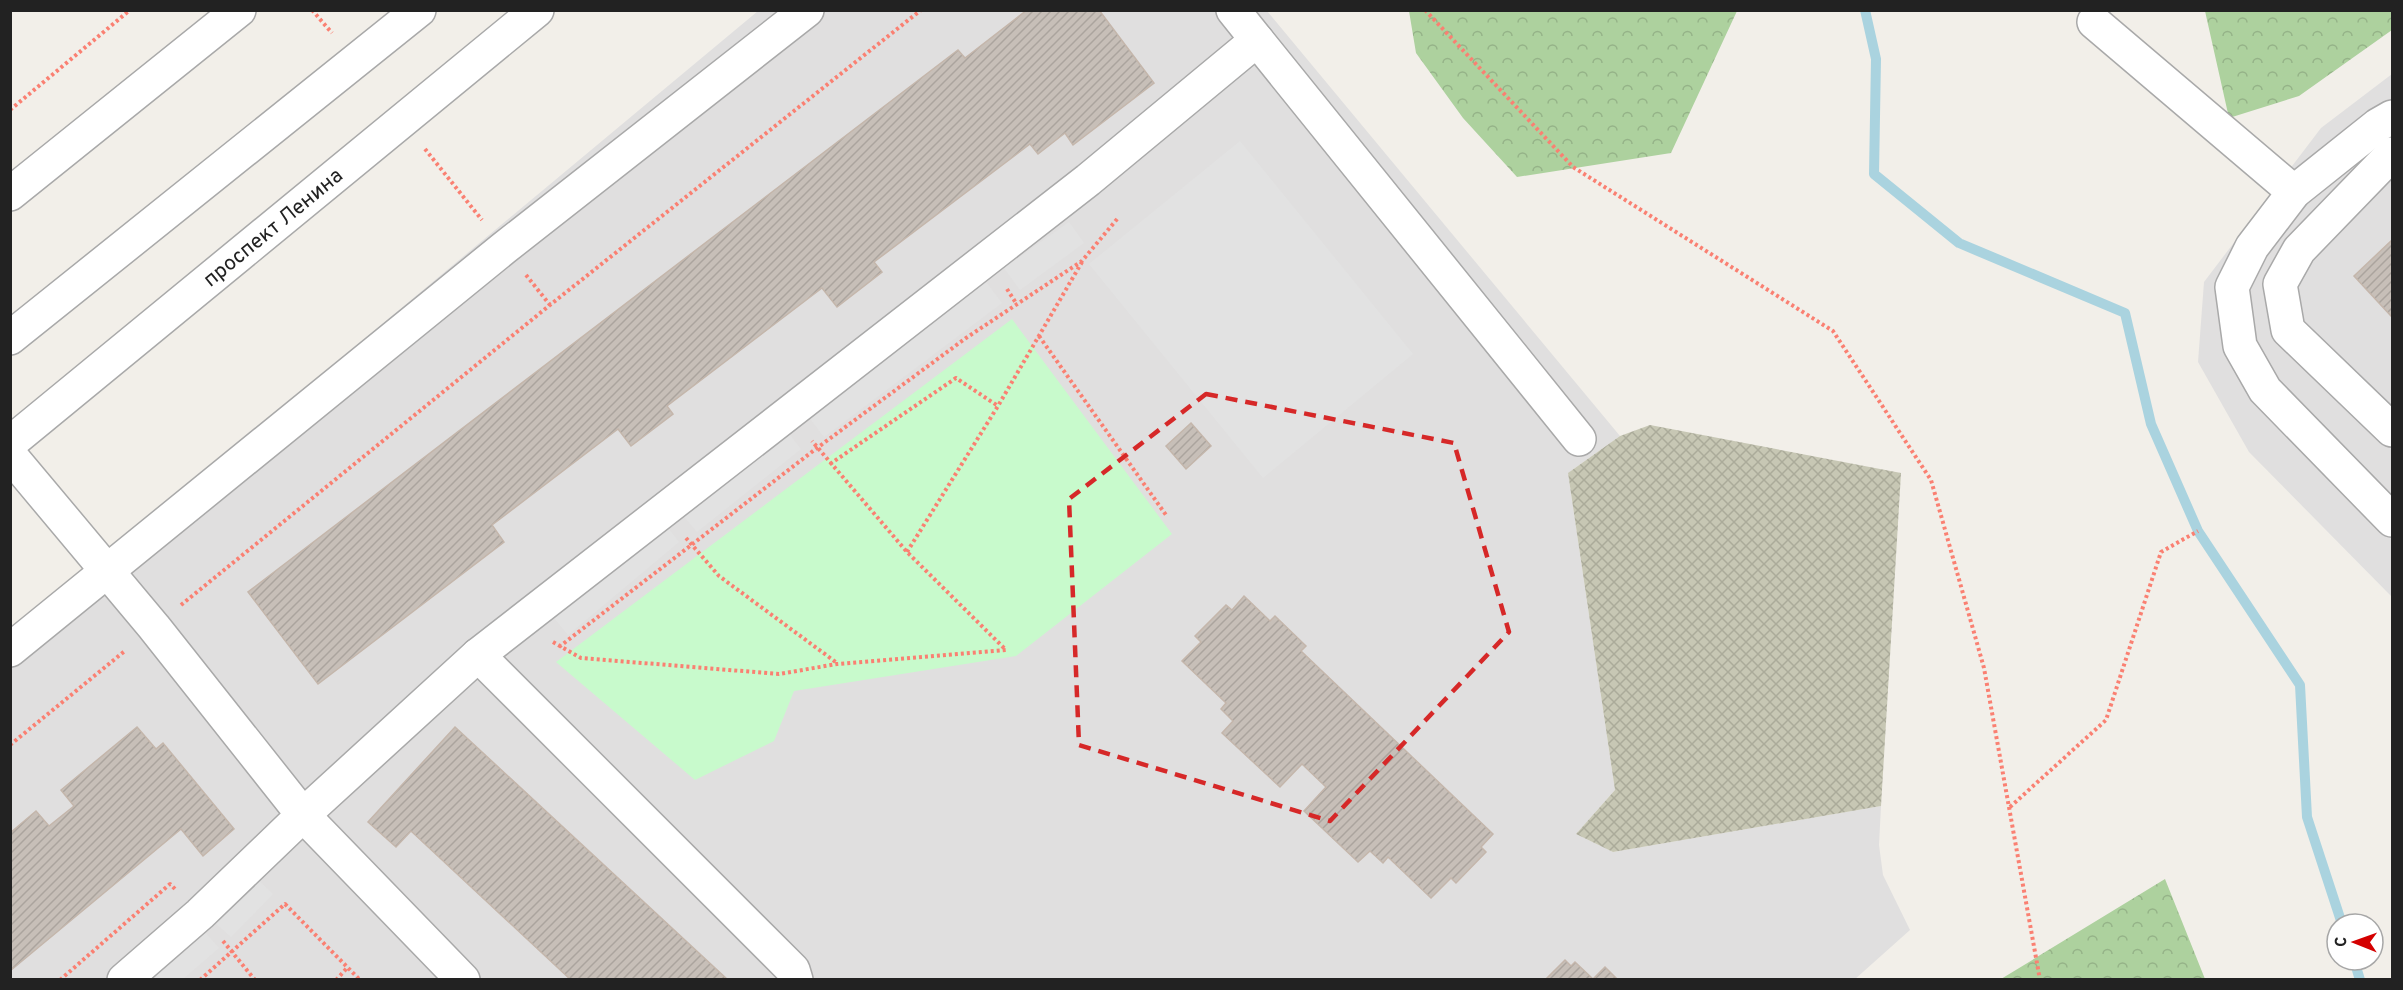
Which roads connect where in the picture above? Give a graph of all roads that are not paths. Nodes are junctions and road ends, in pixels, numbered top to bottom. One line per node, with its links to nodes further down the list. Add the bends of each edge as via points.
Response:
1 (239, 10): 11 (street)
2 (419, 10): 12 (street)
3 (537, 10): 15 (street, проспект Ленина)
4 (807, 10): 18 (street, via 504,248)
5 (1233, 10): 7 (street)
6 (2094, 22): 10 (street)
7 (1257, 40): 14 (street); 20 (street, via 1088,180)
8 (2392, 117): 10 (street)
9 (2392, 154): 13 (street, via 2299,250 2280,284 2288,330)
10 (2294, 192): 17 (street, via 2252,247 2232,287 2240,346 2265,390)
11 (10, 194)
12 (10, 338)
13 (2392, 430)
14 (1579, 439)
15 (10, 443)
16 (10, 455): 18 (street)
17 (2392, 520)
18 (106, 571): 19 (street); 21 (street)
19 (10, 650)
20 (477, 655): 21 (street); 24 (street, via 793,970)
21 (303, 815): 22 (street); 23 (street)
22 (124, 980)
23 (463, 980)
24 (796, 980)

